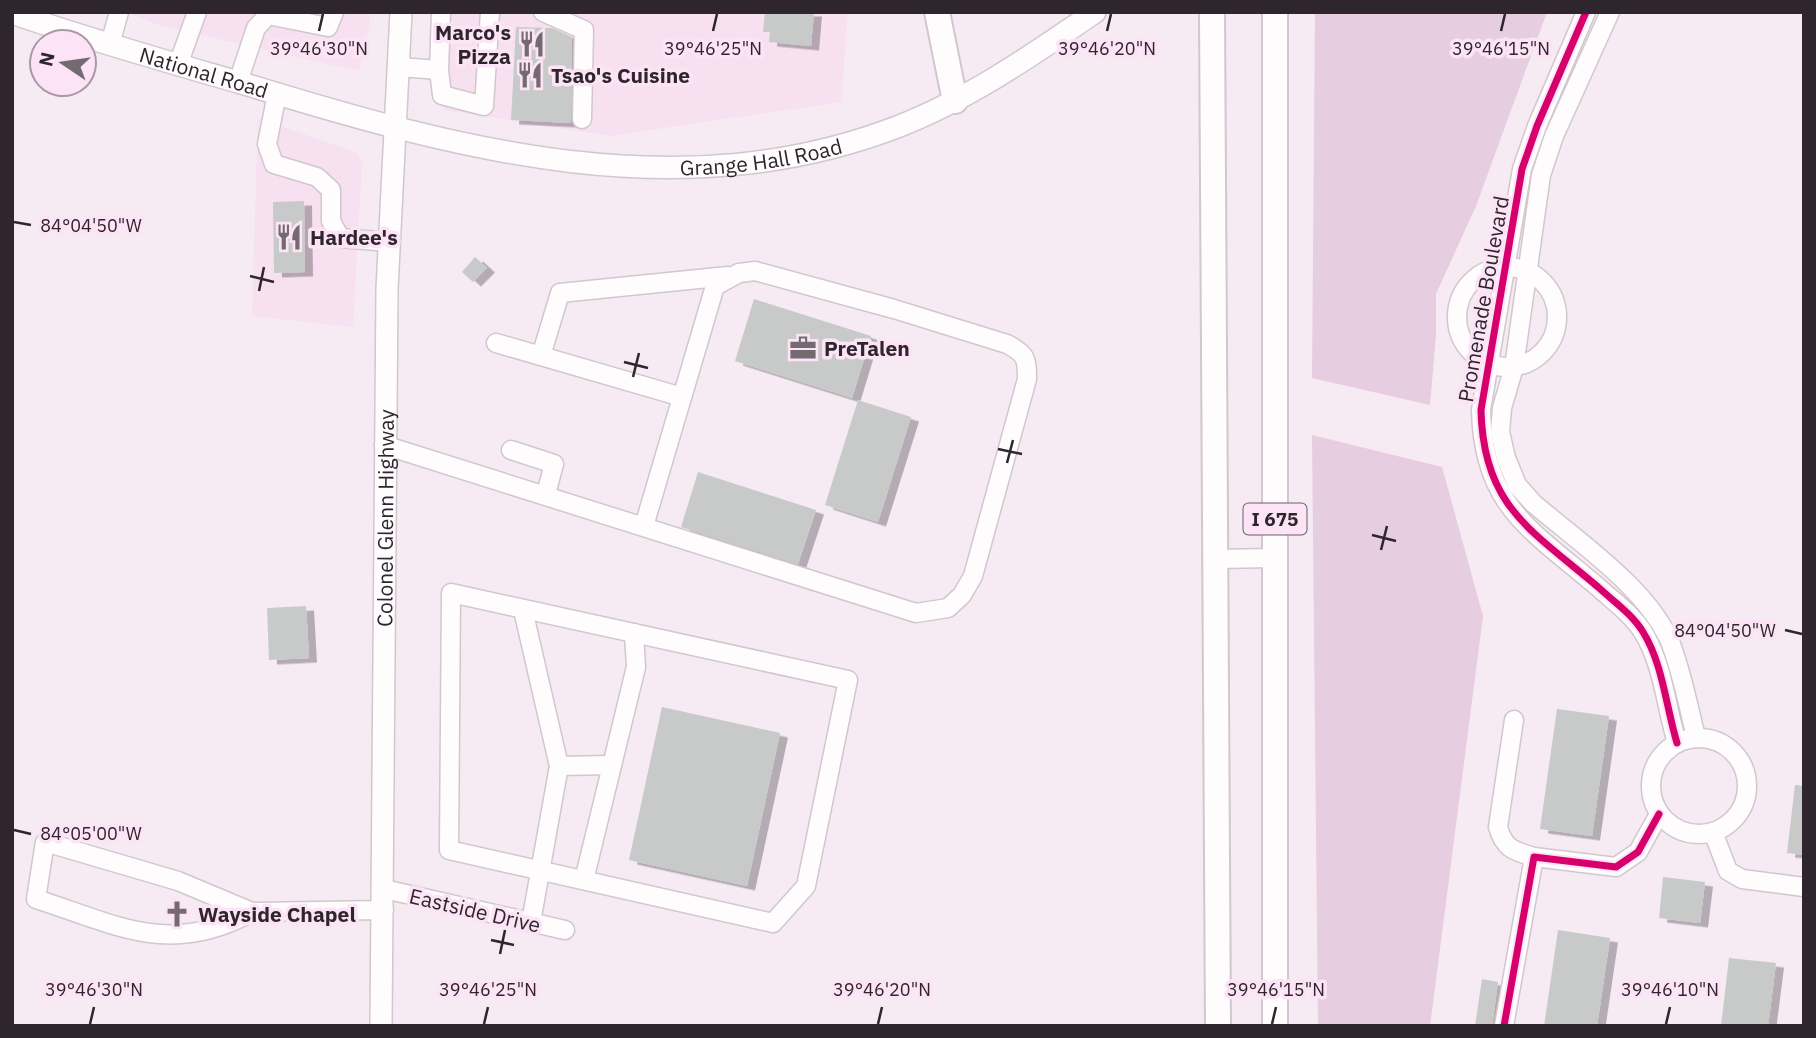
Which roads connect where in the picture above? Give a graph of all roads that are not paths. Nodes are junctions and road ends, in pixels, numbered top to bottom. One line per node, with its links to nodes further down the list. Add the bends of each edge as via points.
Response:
1 (119, 12): 15 (street)
2 (197, 12): 16 (street)
3 (334, 12): 19 (street, via 328,27 268,15 256,28)
4 (401, 12): 17 (main road, Colonel Glenn Highway)
5 (441, 12): 18 (street)
6 (490, 12): 18 (street, via 484,106 442,95)
7 (543, 12): 22 (street, via 584,30)
8 (937, 12): 21 (highway)
9 (1095, 12): 21 (main road, Grange Hall Road, via 1004,74)
10 (1212, 12): 38 (highway, I 675)
11 (1275, 12): 37 (highway, I 675)
12 (1586, 12): 25 (street, Promenade Boulevard, via 1522,169)
13 (1610, 12): 26 (street, Promenade Boulevard, via 1541,175)
14 (19, 14): 15 (main road, National Road)
15 (110, 44): 16 (main road, National Road)
16 (178, 65): 19 (main road, National Road)
17 (399, 67): 18 (street); 23 (main road, Colonel Glenn Highway)
18 (439, 70)
19 (238, 82): 20 (main road, National Road)
20 (277, 94): 23 (main road, National Road); 24 (street, via 267,144 274,164 317,177 331,190 331,220 340,238)
21 (955, 101): 23 (main road, Grange Hall Road, via 834,148 764,162 684,170 581,165)
22 (582, 119)
23 (396, 128): 24 (main road, Colonel Glenn Highway)
24 (389, 242): 33 (main road, Colonel Glenn Highway)
25 (1505, 267): 26 (street); 30 (street, Promenade Boulevard); 30 (street, via 1481,274 1466,288 1459,304 1461,336 1471,351)
26 (1530, 272): 31 (street, Promenade Boulevard); 31 (street, via 1544,282 1558,313 1554,336 1542,354)
27 (735, 275): 29 (street, via 560,293); 32 (street, via 715,286); 36 (street, via 755,271 894,309 1023,353 1027,379 973,576 948,608 916,613)
28 (496, 343): 29 (street)
29 (541, 356): 32 (street)
30 (1488, 363): 31 (street); 43 (street, Promenade Boulevard, via 1480,410 1482,446 1504,502 1642,630 1654,654)
31 (1514, 367): 42 (street, Promenade Boulevard, via 1500,432 1517,485 1641,597 1670,643)
32 (682, 397): 36 (street)
33 (384, 444): 35 (street); 52 (main road, Colonel Glenn Highway)
34 (511, 450): 35 (street, via 554,464)
35 (546, 494): 36 (street)
36 (644, 526)
37 (1275, 558): 38 (street); 58 (highway, I 675)
38 (1214, 559): 57 (highway, I 675)
39 (523, 610): 40 (street); 45 (street); 49 (street, via 451,593 449,850)
40 (634, 633): 44 (street, via 636,667); 50 (street, via 848,680 806,886 774,923)
41 (1514, 720): 48 (street, via 1498,827 1509,849)
42 (1696, 738): 43 (street); 47 (street, via 1730,750 1746,776 1745,798 1738,814)
43 (1677, 743): 46 (street, via 1656,764 1651,780 1651,797)
44 (612, 765): 45 (street); 50 (street)
45 (559, 766): 49 (street)
46 (1659, 814): 47 (street, via 1688,834); 48 (street, via 1638,852 1616,867)
47 (1713, 832): 51 (street, via 1728,871 1742,879)
48 (1534, 857): 59 (street)
49 (541, 870): 50 (street); 54 (street)
50 (584, 880)
51 (1804, 887)
52 (384, 900): 53 (street, Eastside Drive); 54 (street, Eastside Drive); 56 (main road, Colonel Glenn Highway)
53 (252, 912): 53 (street, via 178,881 45,842 36,899 167,937 208,931)
54 (531, 922): 55 (street, Eastside Drive)
55 (565, 930)
56 (381, 1026)
57 (1218, 1026)
58 (1276, 1026)
59 (1504, 1026)

